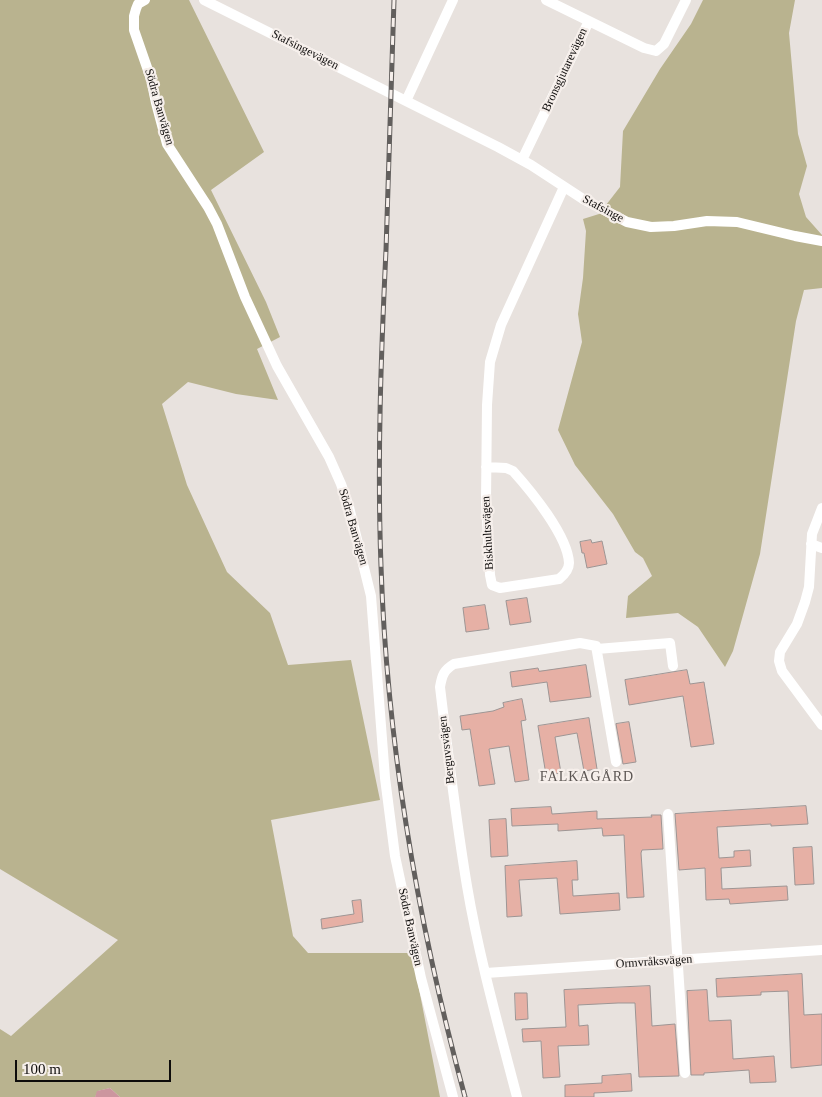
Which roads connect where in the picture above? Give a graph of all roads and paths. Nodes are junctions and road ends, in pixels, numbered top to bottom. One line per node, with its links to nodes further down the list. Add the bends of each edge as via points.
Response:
1 (145, 0): 24 (street, Södra Banvägen, via 136,9 134,30 151,79 167,144 218,224 245,297 273,358 329,457 349,507 371,596 394,856 421,978)
2 (204, 0): 7 (street, Stafsingevägen)
3 (453, 0): 7 (street)
4 (546, 0): 6 (street)
5 (686, 0): 6 (street, Bronsgjutarevägen, via 664,44 656,51)
6 (588, 21): 8 (street, Bronsgjutarevägen)
7 (406, 101): 8 (street, Stafsinge)
8 (522, 160): 9 (street, Stafsinge)
9 (564, 187): 10 (street, Stafsinge, via 627,222 652,227 737,222); 11 (street, Biskhultsvägen, via 495,344 488,382)
10 (822, 241)
11 (486, 467): 11 (street, Biskhultsvägen, via 492,585 500,588 559,579 565,575 569,565 565,544 556,528 513,471)
12 (822, 508): 13 (street)
13 (811, 544): 14 (street); 17 (street, via 805,602 797,624 780,652 779,661 782,670)
14 (822, 548)
15 (597, 649): 16 (street, via 670,643); 18 (street); 22 (street, Berguvsvägen, via 580,643 454,664 442,675 440,687 452,793 467,888)
16 (673, 666)
17 (822, 725)
18 (616, 762)
19 (668, 814): 21 (street)
20 (822, 950): 21 (street, Ormvråksvägen)
21 (679, 960): 22 (street, Ormvråksvägen); 23 (street)
22 (486, 973): 25 (street, Berguvsvägen)
23 (685, 1073)
24 (453, 1097)
25 (517, 1097)

